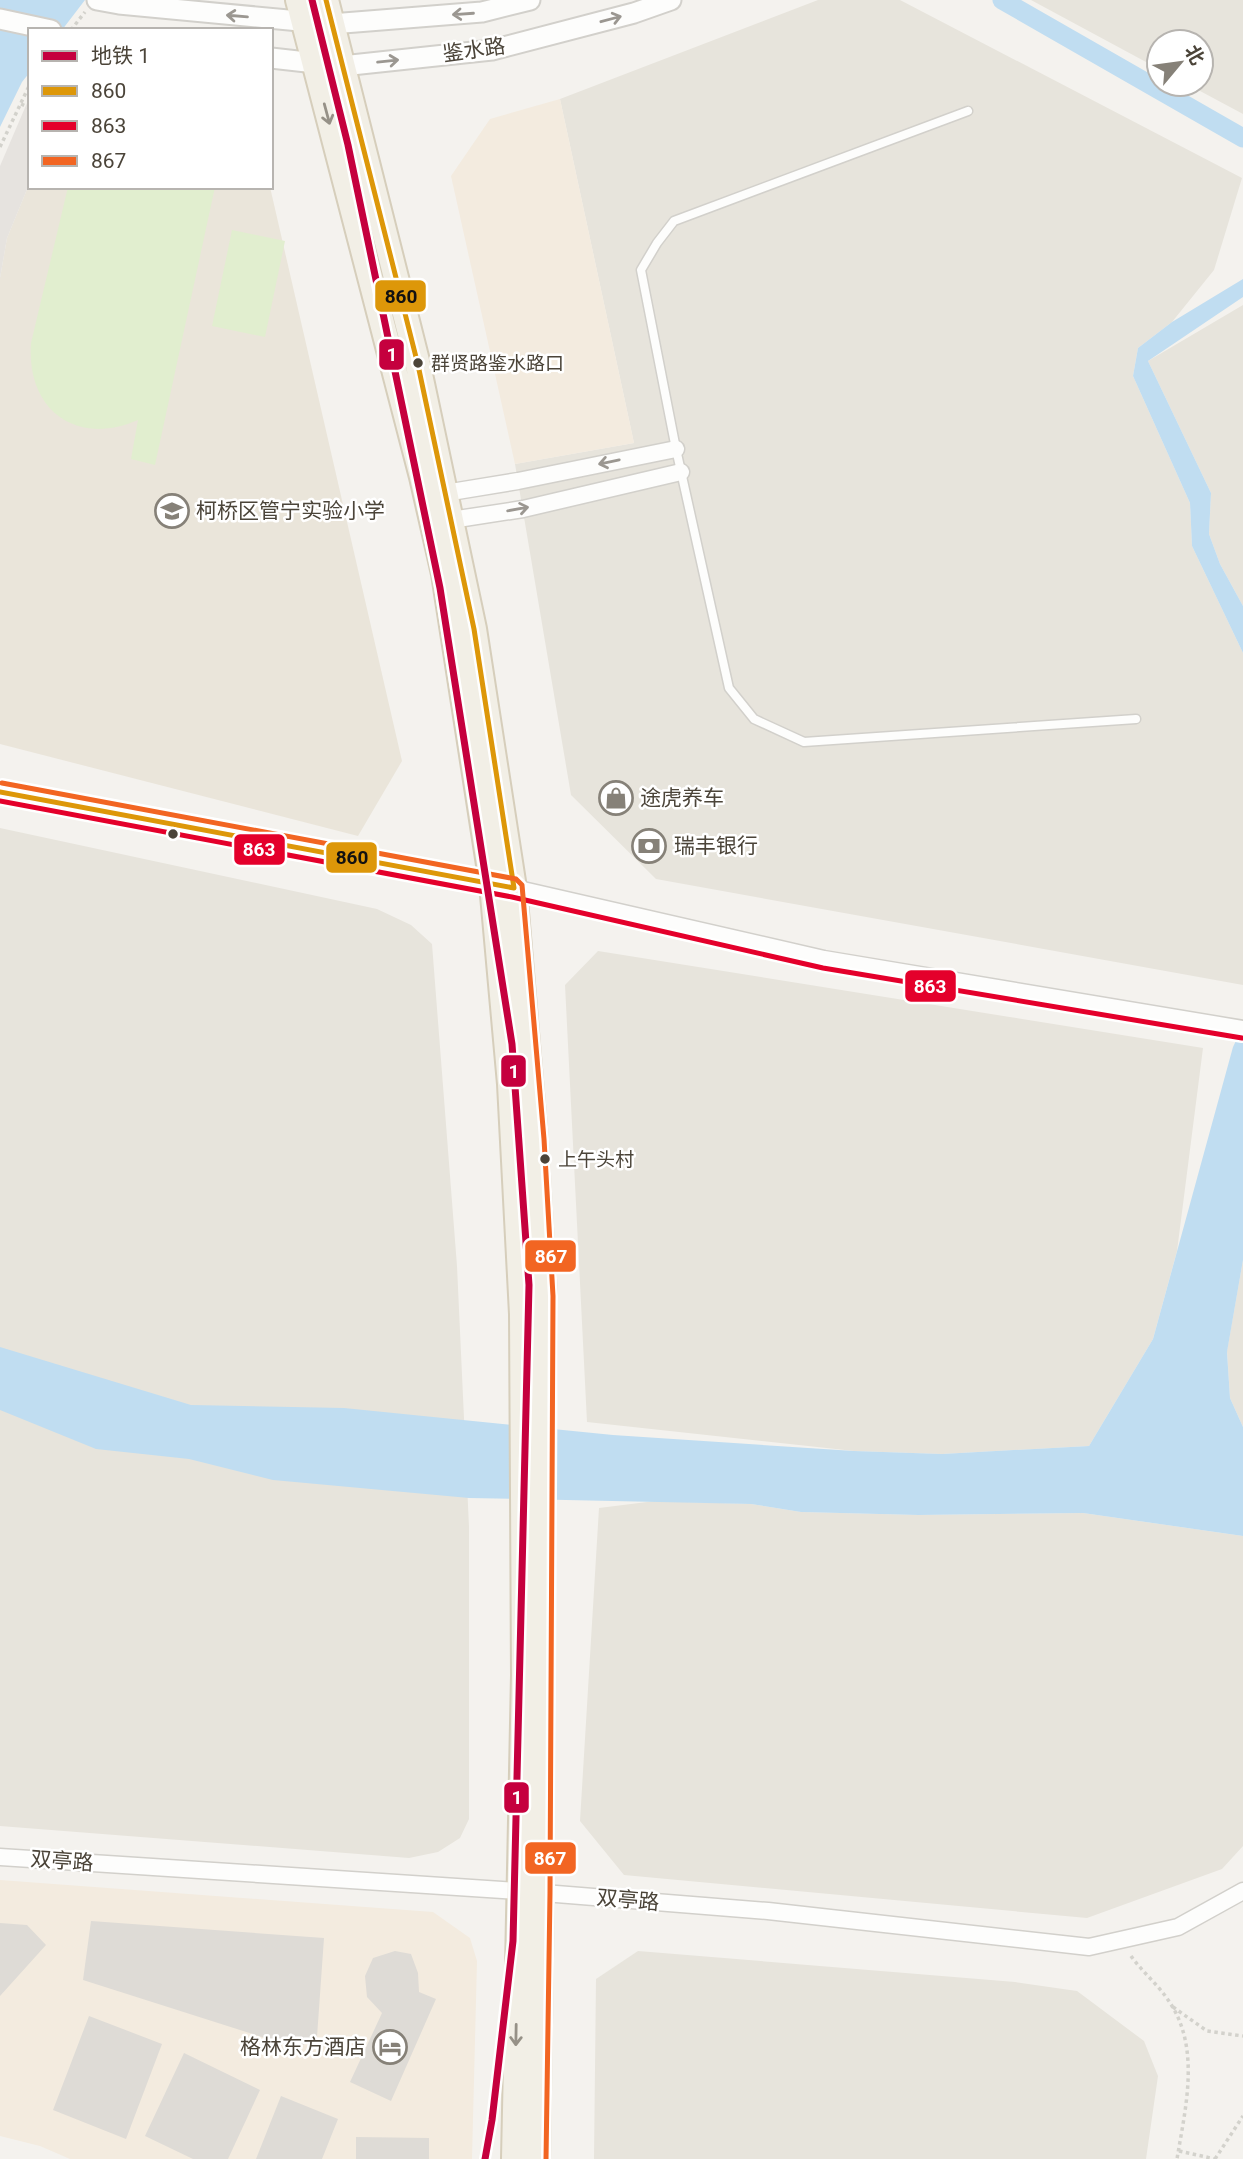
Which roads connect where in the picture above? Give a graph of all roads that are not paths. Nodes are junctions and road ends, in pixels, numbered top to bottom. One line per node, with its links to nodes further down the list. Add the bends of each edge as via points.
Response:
1 (530, 0): 5 (street, 鉴水路, one-way to 5, via 482,12)
2 (671, 0): 10 (street, 鉴水路, one-way to 2, via 492,50)
3 (92, 5): 4 (street, 鉴水路, one-way to 3)
4 (300, 11): 5 (street, 鉴水路); 9 (main road)
5 (329, 12): 10 (main road)
6 (0, 19): 7 (street)
7 (42, 28)
8 (273, 58): 9 (street, 鉴水路)
9 (313, 63): 10 (street, 鉴水路); 18 (main road, one-way to 18, via 422,477)
10 (342, 66): 14 (main road, via 418,365)
11 (968, 111): 12 (lane, via 674,221 641,270)
12 (676, 449): 13 (lane); 14 (street, one-way to 14)
13 (681, 472): 15 (street, one-way to 13, via 523,509); 16 (lane, via 729,688 754,719 804,742)
14 (445, 493): 15 (main road)
15 (451, 520): 18 (main road, via 474,629)
16 (1136, 719)
17 (0, 792): 18 (street)
18 (503, 886): 19 (street, via 824,959); 22 (main road, via 535,1140 543,1270 533,1423)
19 (1243, 1029)
20 (0, 1857): 22 (street, 双亭路)
21 (1243, 1891): 22 (street, 双亭路, via 1178,1927 1089,1947 768,1911)
22 (530, 1892): 23 (main road, one-way to 23); 24 (main road)
23 (514, 2159)
24 (537, 2159)

